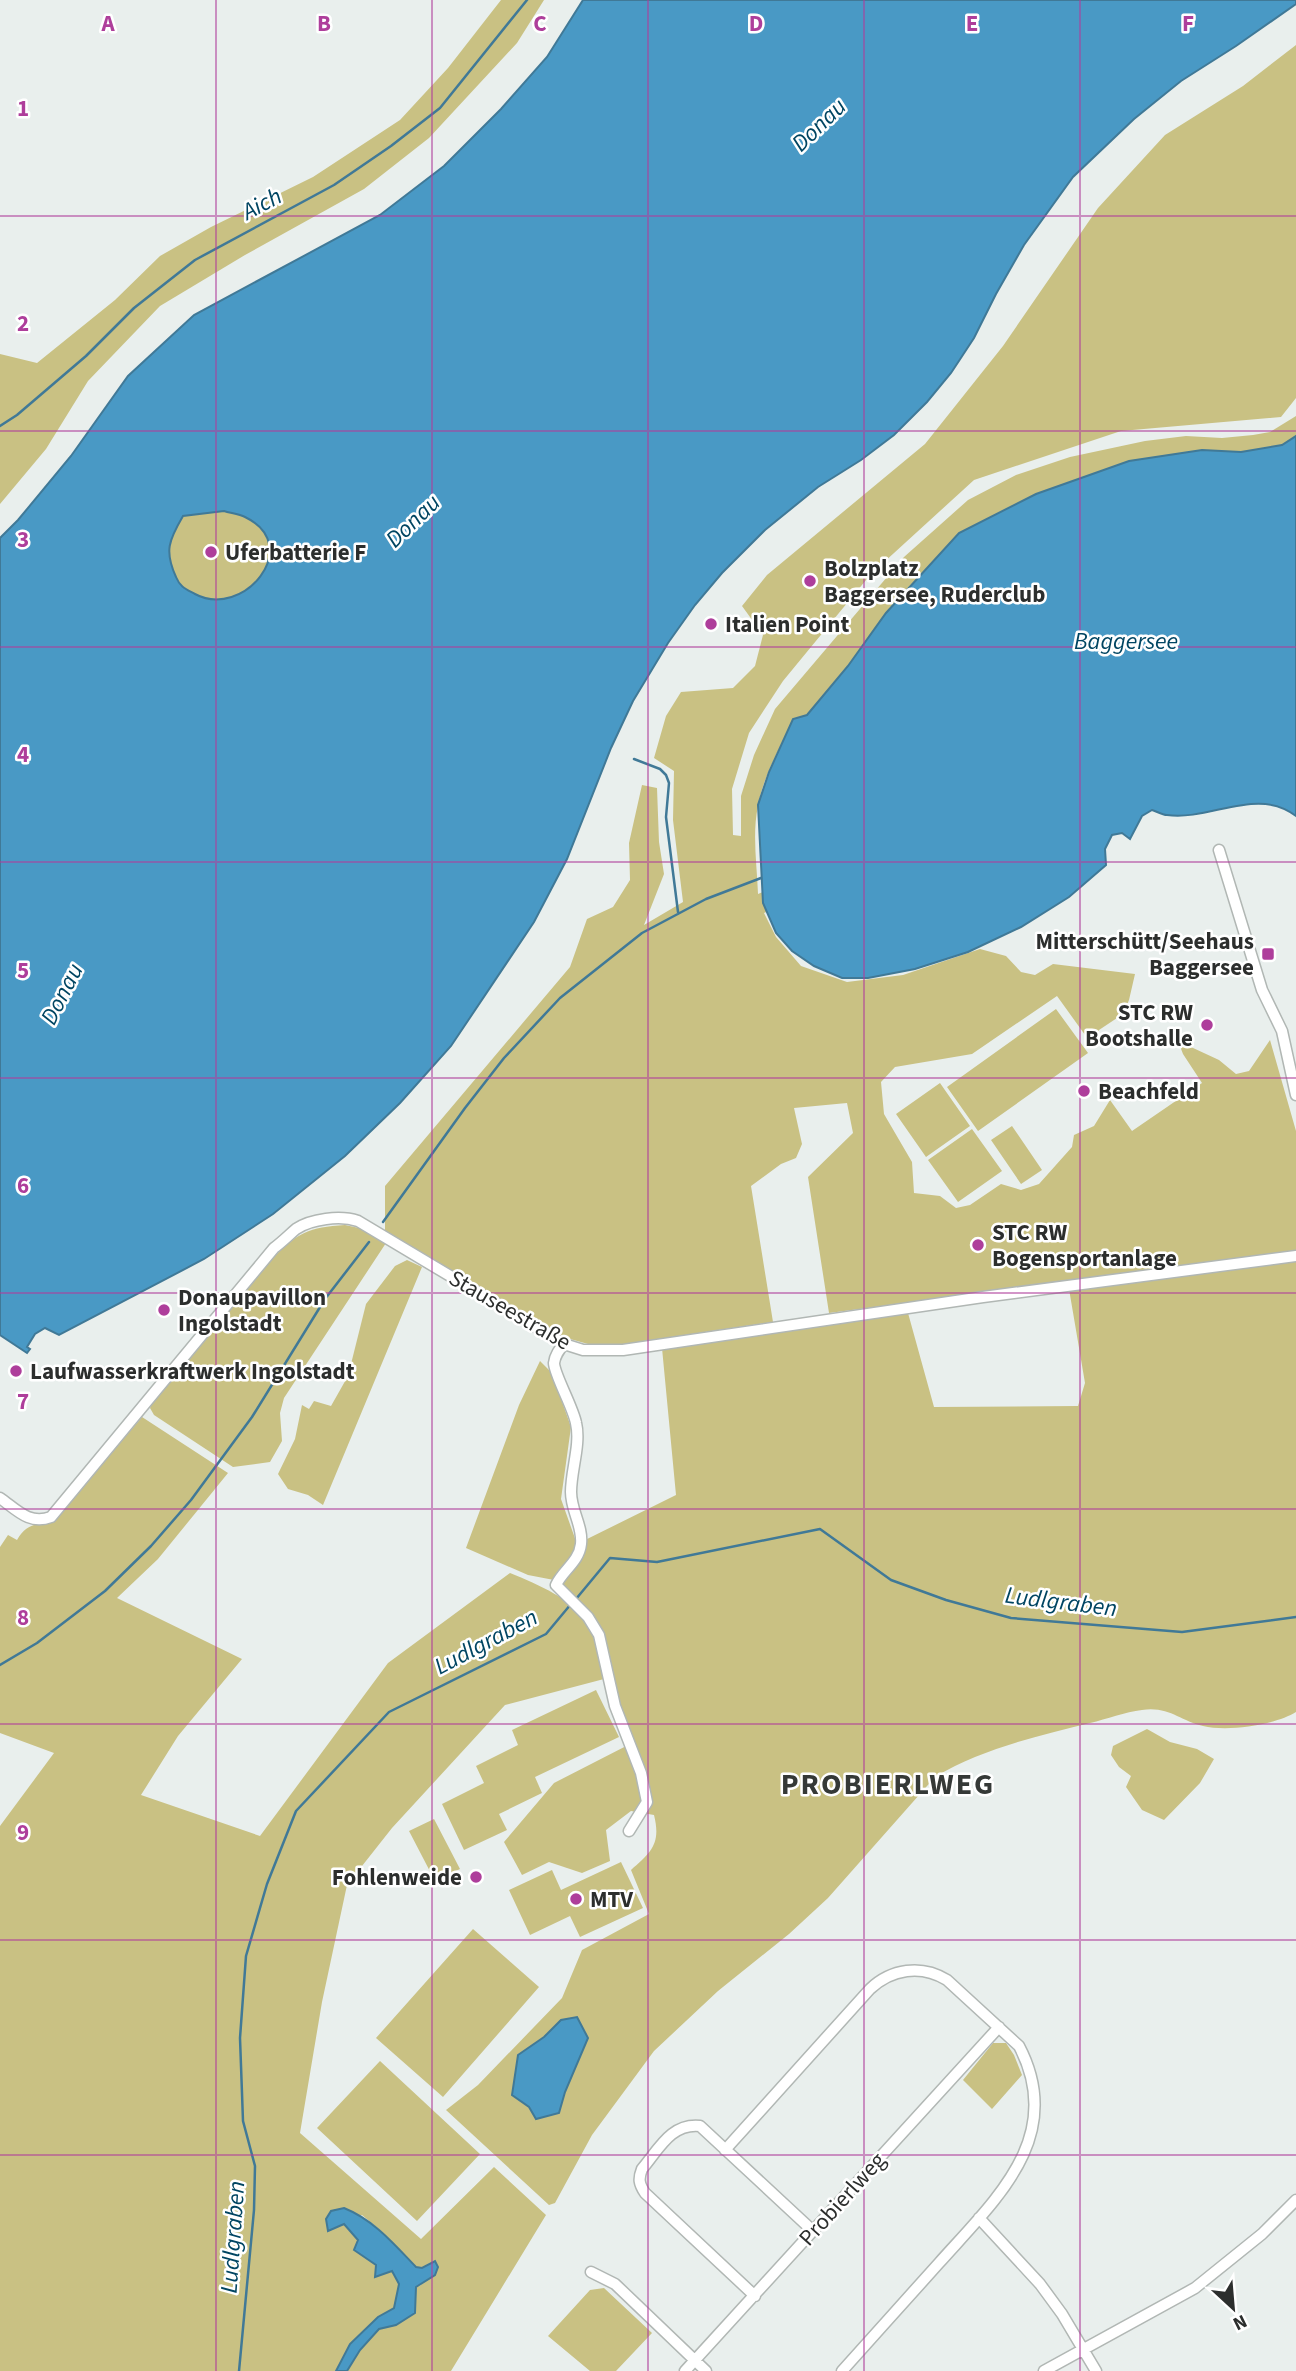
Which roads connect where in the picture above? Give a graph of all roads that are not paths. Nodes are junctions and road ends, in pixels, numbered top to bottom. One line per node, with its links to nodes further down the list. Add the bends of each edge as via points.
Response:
1 (1219, 849): 2 (street, via 1262,990 1282,1031)
2 (1296, 1095)
3 (1296, 1256): 4 (street, Stauseestraße, via 623,1350 583,1350)
4 (564, 1344): 5 (street, Stauseestraße, via 358,1221 316,1222 299,1227 275,1248 51,1517 41,1521 28,1518); 6 (street, via 554,1364 577,1426 571,1493 581,1545 556,1585 593,1623 603,1646 615,1706 641,1773 647,1802)
5 (0, 1498)
6 (629, 1830)
7 (999, 2026): 8 (street, via 939,1975 915,1970 892,1974 870,1989); 10 (street, via 1026,2060 1035,2108 1020,2165); 11 (street, Probierlweg)
8 (725, 2150): 11 (street); 13 (street, via 700,2126 676,2129 642,2169 640,2185)
9 (1296, 2200): 14 (street, via 1195,2288)
10 (979, 2218): 14 (street, via 1040,2284); 18 (street)
11 (813, 2231): 13 (street, Probierlweg)
12 (591, 2272): 15 (street, via 615,2284)
13 (755, 2296): 15 (street, Probierlweg)
14 (1083, 2348): 19 (street); 20 (street)
15 (694, 2361): 16 (street, Probierlweg); 17 (street)
16 (685, 2371)
17 (706, 2371)
18 (842, 2371)
19 (1044, 2371)
20 (1096, 2371)

